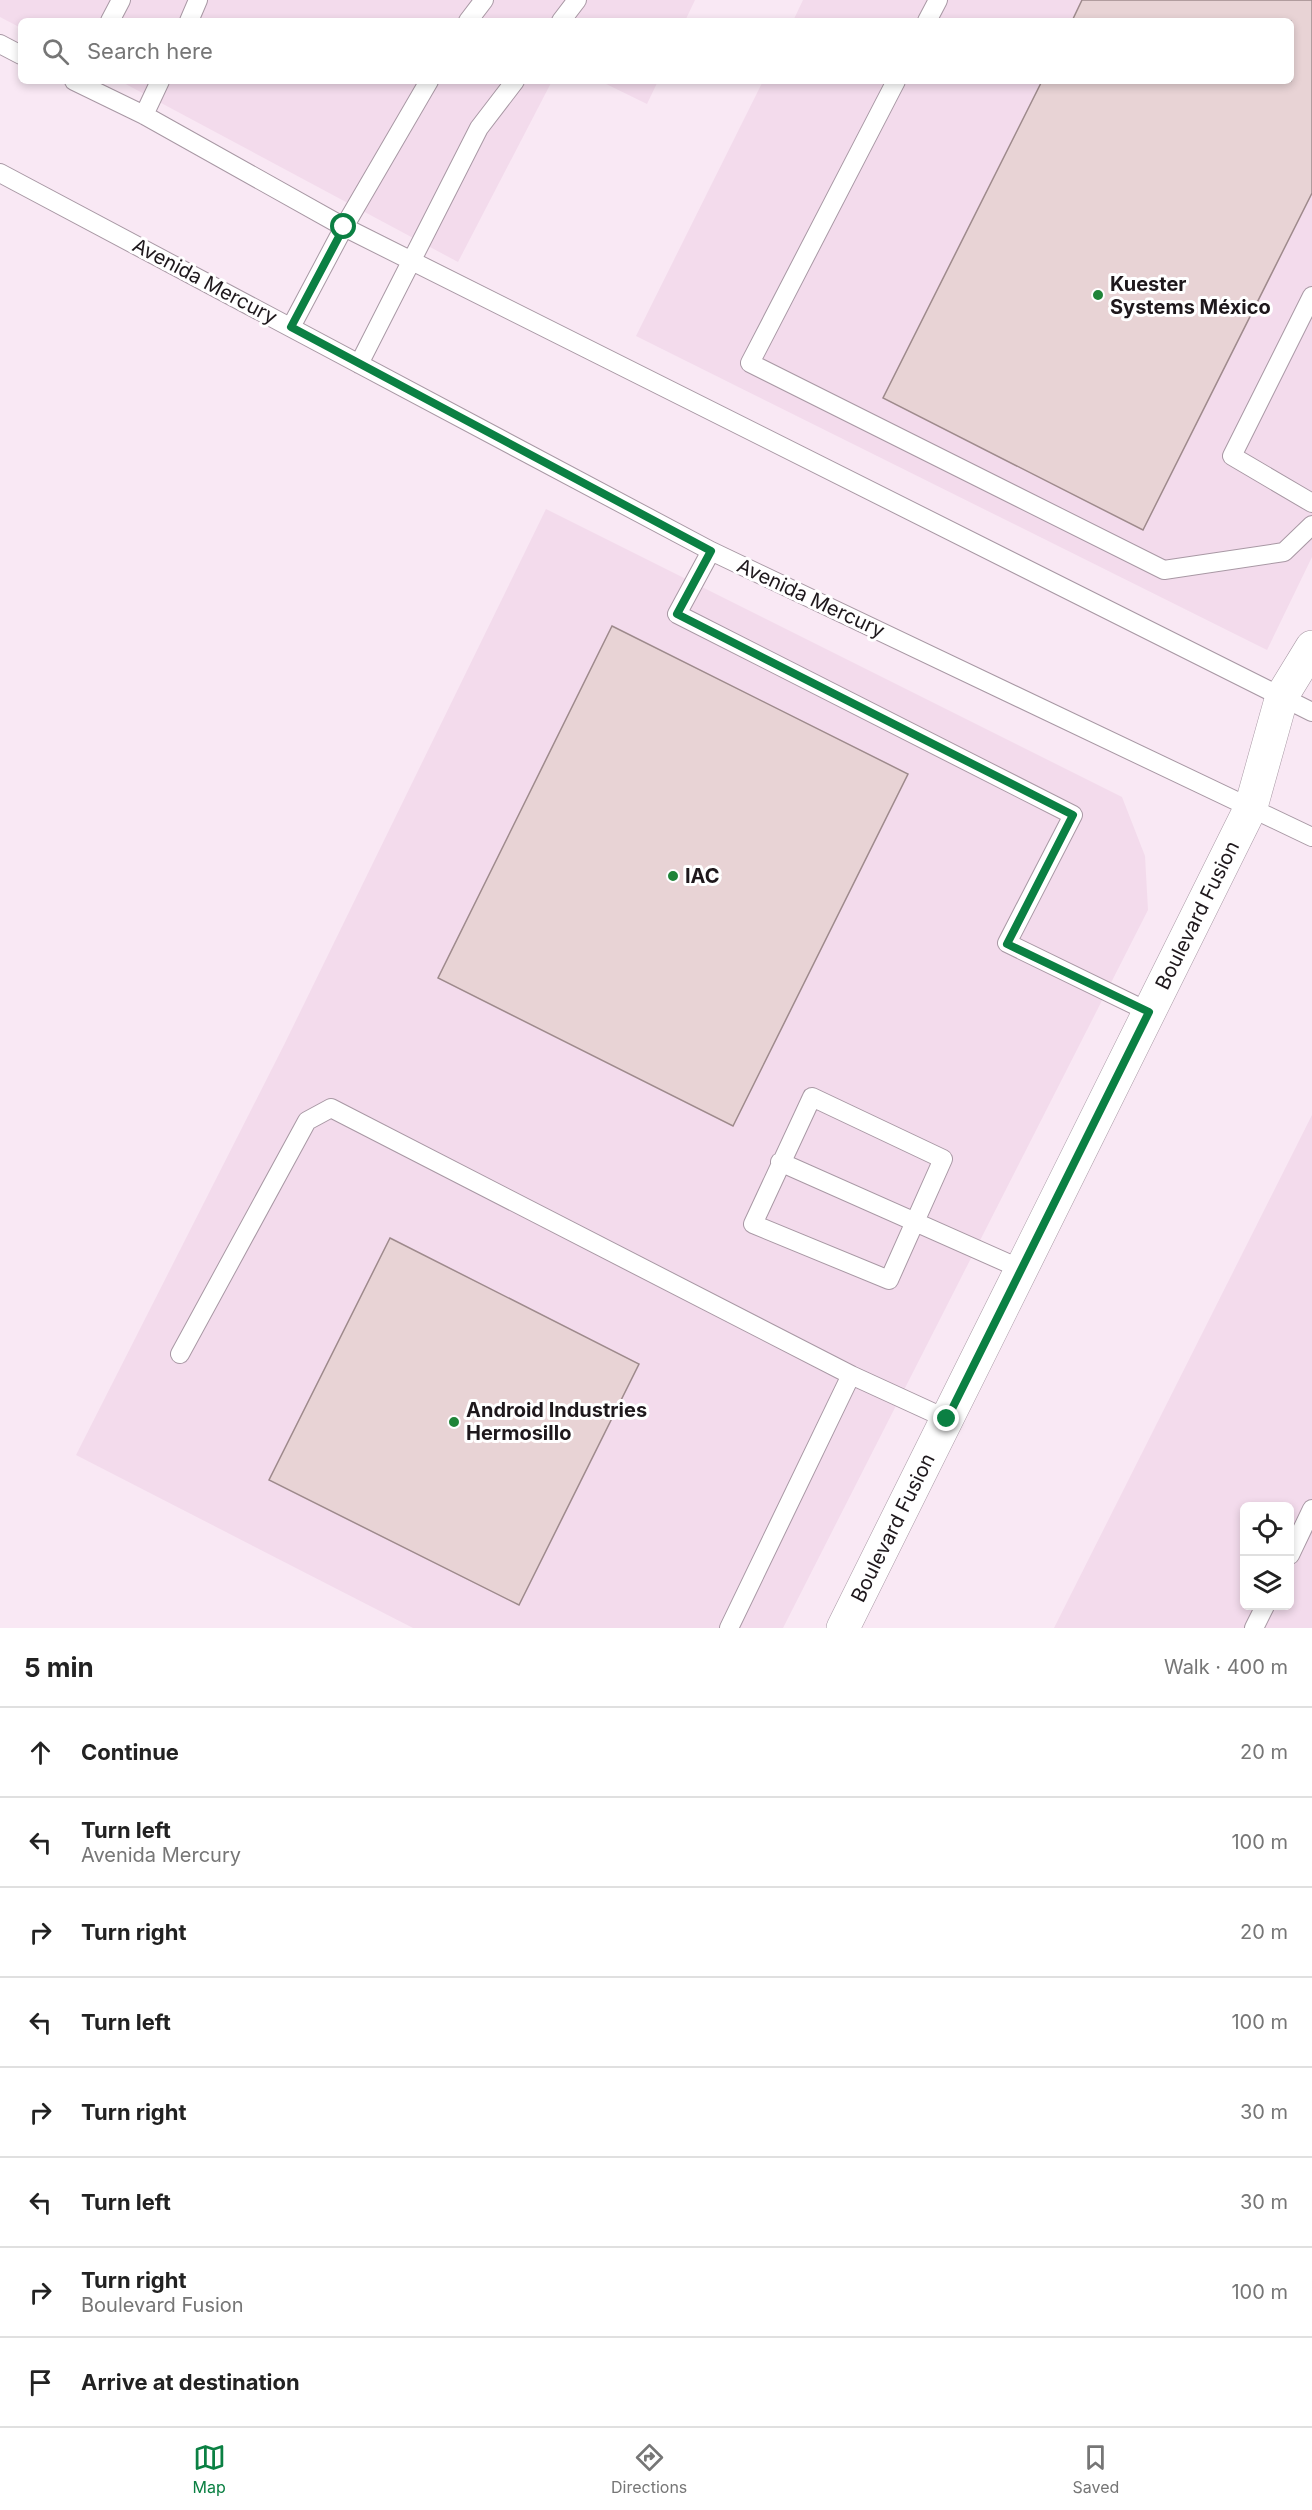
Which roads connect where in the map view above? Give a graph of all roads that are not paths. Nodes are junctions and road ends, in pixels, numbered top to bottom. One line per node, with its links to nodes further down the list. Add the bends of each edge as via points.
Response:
1 (121, 0): 6 (lane)
2 (198, 0): 7 (lane)
3 (484, 0): 8 (lane)
4 (577, 0): 9 (lane)
5 (938, 0): 10 (lane)
6 (112, 18)
7 (190, 18)
8 (470, 18)
9 (563, 18)
10 (929, 18)
11 (0, 44): 12 (lane)
12 (18, 53)
13 (82, 84): 18 (lane)
14 (159, 84): 18 (lane)
15 (427, 84): 20 (lane)
16 (513, 84): 21 (lane, via 479,128)
17 (894, 84): 26 (lane, via 750,363 1164,570 1284,552)
18 (144, 115): 20 (lane)
19 (0, 173): 23 (lane, Avenida Mercury)
20 (344, 227): 21 (lane); 23 (lane)
21 (414, 260): 24 (lane); 29 (lane)
22 (1312, 296): 25 (lane, via 1232,456)
23 (291, 327): 24 (lane, Avenida Mercury)
24 (359, 364): 27 (lane, Avenida Mercury)
25 (1312, 503)
26 (1312, 525)
27 (711, 551): 31 (lane, Avenida Mercury); 33 (lane, via 677,614 1073,815 1007,944)
28 (1312, 647): 29 (street, Boulevard Fusion)
29 (1282, 696): 30 (lane); 31 (street, Boulevard Fusion)
30 (1312, 712)
31 (1251, 807): 32 (lane, Avenida Mercury); 33 (street, Boulevard Fusion)
32 (1312, 837)
33 (1149, 1012): 36 (street, Boulevard Fusion)
34 (780, 1162): 35 (lane); 35 (lane, via 753,1224 889,1280); 35 (lane, via 812,1097 943,1159)
35 (915, 1220): 36 (lane)
36 (1021, 1269): 39 (street, Boulevard Fusion)
37 (180, 1354): 38 (lane, via 307,1121 331,1108)
38 (851, 1375): 39 (lane); 43 (lane)
39 (947, 1419): 44 (street, Boulevard Fusion)
40 (1312, 1509): 41 (lane)
41 (1294, 1547)
42 (1263, 1610): 45 (lane)
43 (729, 1628)
44 (843, 1628)
45 (1254, 1628)

